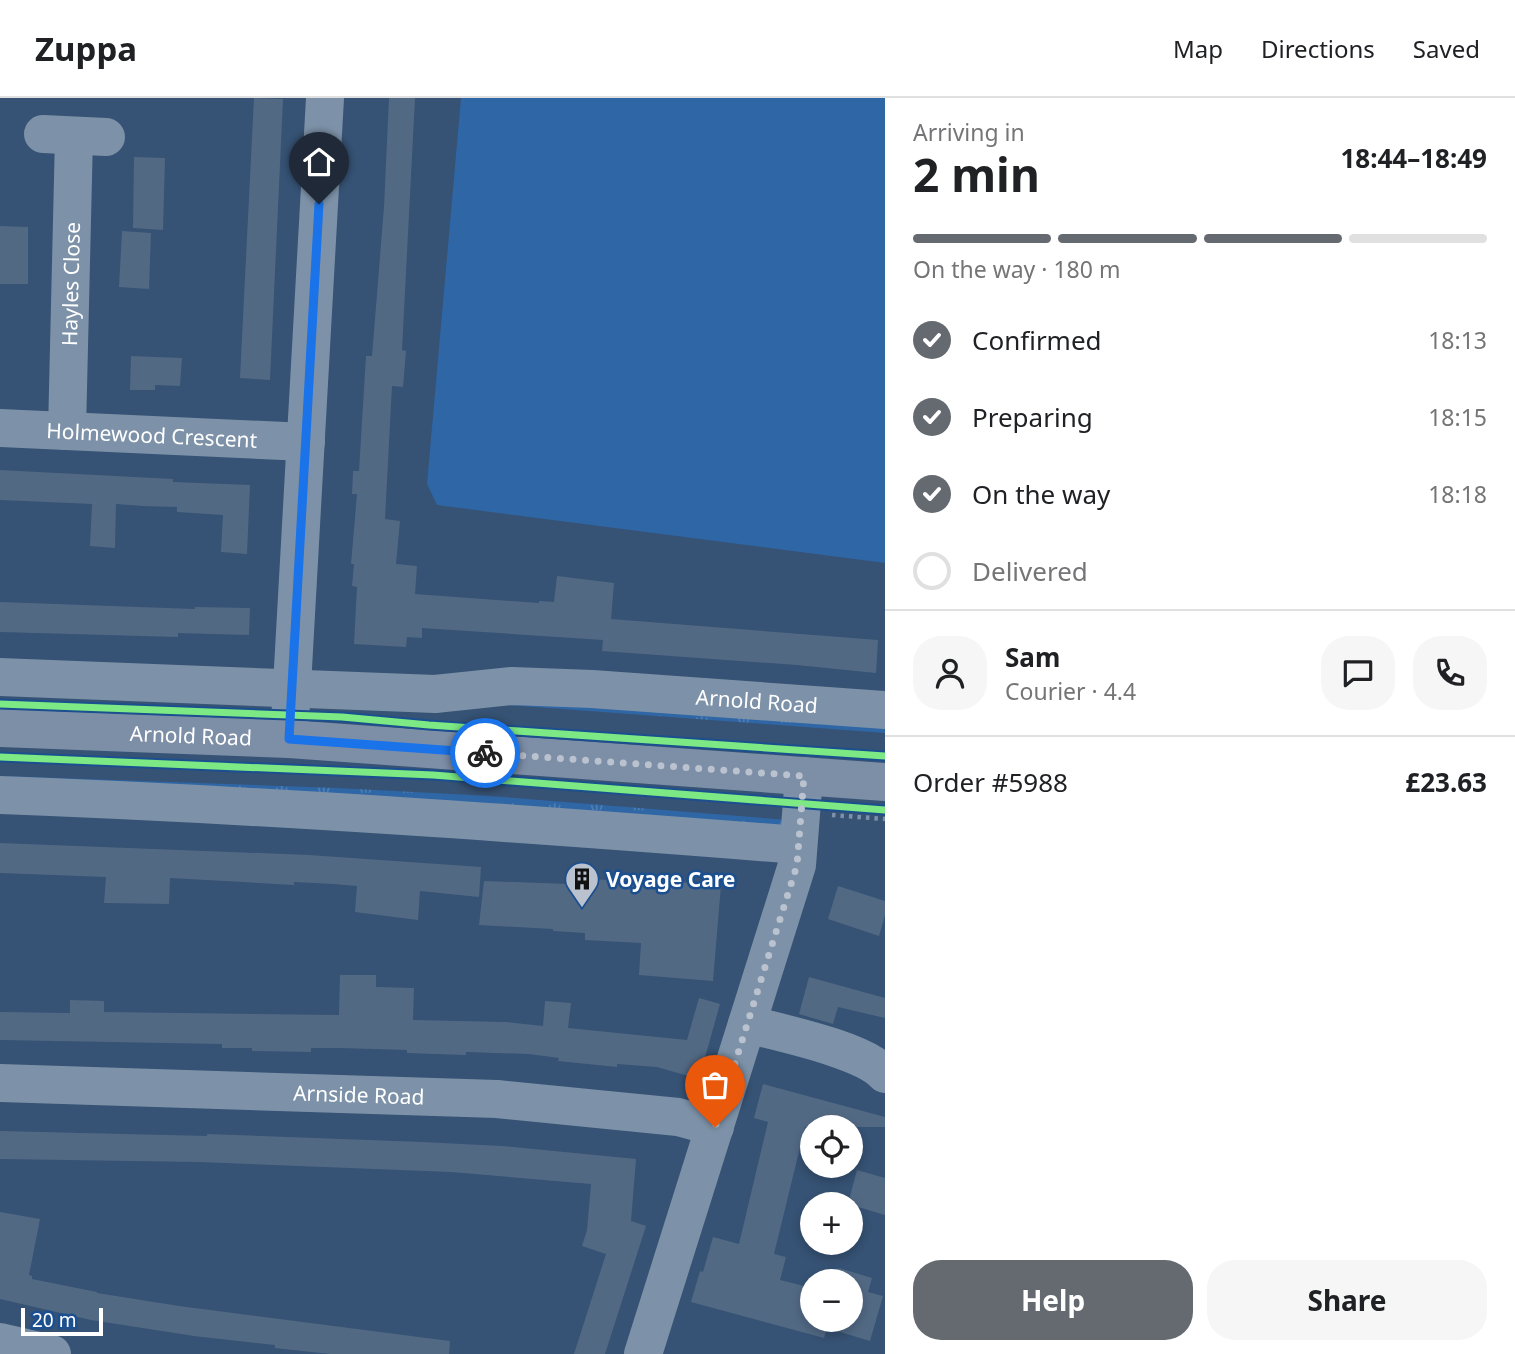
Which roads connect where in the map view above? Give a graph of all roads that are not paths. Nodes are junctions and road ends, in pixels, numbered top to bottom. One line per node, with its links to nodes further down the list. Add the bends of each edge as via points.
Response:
1 (325, 98): 5 (street)
2 (74, 136): 4 (street, Hayles Close)
3 (0, 428): 4 (street, Holmewood Crescent)
4 (68, 431): 5 (street, Holmewood Crescent)
5 (306, 442): 7 (street)
6 (0, 677): 7 (street, Arnold Road)
7 (292, 688): 8 (street, Arnold Road, via 435,694 512,686); 10 (street)
8 (885, 710)
9 (0, 728): 10 (main road, Arnold Road)
10 (289, 739): 11 (main road, Arnold Road)
11 (804, 776): 12 (main road, Arnold Road); 14 (street)
12 (885, 782)
13 (0, 795): 14 (street, via 381,813)
14 (799, 845): 15 (street, via 797,865)
15 (747, 1024): 16 (street, via 857,1056); 18 (street)
16 (885, 1074)
17 (0, 1083): 18 (street, Arnside Road, via 497,1099 678,1117)
18 (715, 1127): 20 (street)
19 (0, 1342): 21 (street)
20 (652, 1352)
21 (52, 1354)

